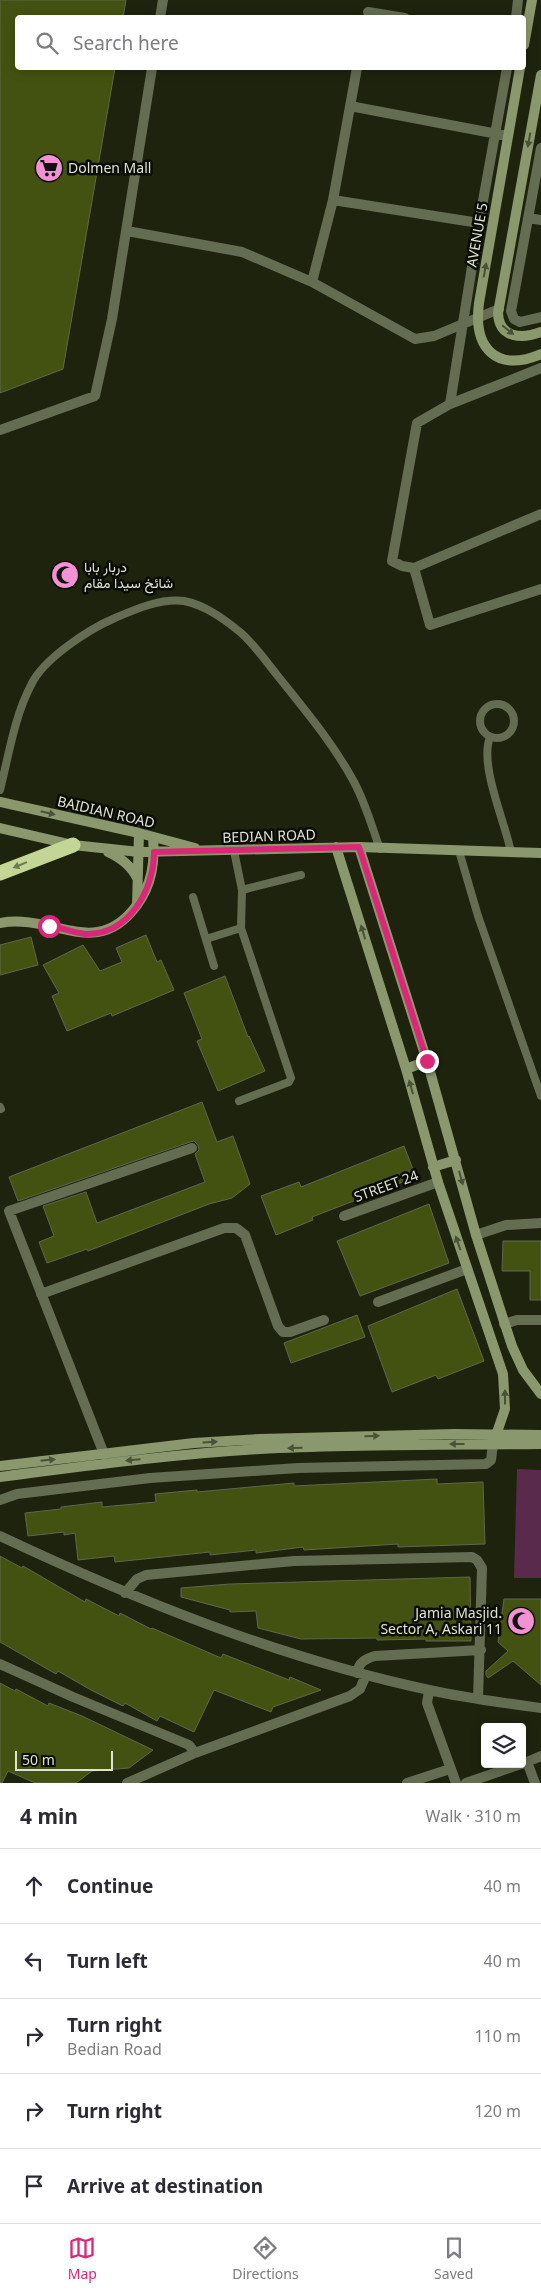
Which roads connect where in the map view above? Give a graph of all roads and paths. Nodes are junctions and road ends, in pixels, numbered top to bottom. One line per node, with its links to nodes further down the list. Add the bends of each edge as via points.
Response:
1 (162, 0): 6 (street)
2 (370, 0): 5 (street)
3 (518, 0): 7 (street)
4 (532, 0): 8 (street)
5 (368, 14)
6 (160, 15)
7 (516, 15)
8 (526, 34)
9 (152, 70): 22 (street)
10 (357, 70): 14 (street)
11 (507, 70): 15 (street)
12 (520, 70): 16 (street, AVENUE 5)
13 (541, 75): 24 (street, one-way to 24)
14 (350, 106): 15 (street); 18 (street)
15 (495, 132): 16 (street); 21 (street)
16 (508, 136): 26 (street, AVENUE 5, one-way to 16)
17 (541, 148): 19 (street)
18 (333, 200): 21 (street); 23 (street)
19 (528, 218): 20 (street); 25 (street, via 511,311 514,319 520,322)
20 (541, 220)
21 (479, 223): 27 (street)
22 (127, 231): 23 (street, via 242,252); 33 (street, via 95,396)
23 (312, 282): 27 (street, via 415,339 434,336)
24 (498, 309): 26 (street); 28 (street, one-way to 28, via 500,322 509,333 525,338)
25 (541, 317)
26 (477, 318): 27 (street); 30 (street, AVENUE 5, via 480,337 491,352 512,361)
27 (462, 325): 32 (street)
28 (541, 332)
29 (541, 354): 30 (street, AVENUE 5)
30 (530, 359): 31 (street)
31 (537, 370): 32 (street)
32 (450, 404): 35 (street, via 417,422 392,561)
33 (0, 430)
34 (541, 514): 35 (street)
35 (414, 568): 36 (street, via 430,625)
36 (541, 589)
37 (490, 736): 37 (lane, via 480,724 481,716 485,708 500,703 508,707 515,721 506,735); 53 (lane, via 488,749 496,801)
38 (0, 790): 47 (lane, via 16,719 31,683 52,659 85,633 109,620 165,601 182,601 198,604 220,617 258,651 316,725 354,782)
39 (0, 802): 41 (street, BAIDIAN ROAD, one-way to 41)
40 (0, 828): 43 (street, BEDIAN ROAD)
41 (138, 833): 42 (street, BAIDIAN ROAD); 51 (street)
42 (153, 837): 48 (street, BAIDIAN ROAD); 52 (street)
43 (73, 845): 46 (street, BEDIAN ROAD); 55 (highway, one-way to 55)
44 (336, 847): 45 (street, BEDIAN ROAD); 49 (street, BEDIAN ROAD); 66 (street, one-way to 44)
45 (359, 847): 47 (street, BEDIAN ROAD); 65 (street)
46 (98, 849): 51 (street, BEDIAN ROAD); 57 (street, via 110,852 126,863)
47 (380, 849): 50 (street, BEDIAN ROAD)
48 (205, 851): 49 (street, BEDIAN ROAD); 52 (street, BEDIAN ROAD)
49 (234, 851): 58 (lane)
50 (459, 851): 53 (street, BEDIAN ROAD); 67 (lane, via 478,916)
51 (139, 852): 52 (street, BEDIAN ROAD); 57 (street)
52 (154, 852): 60 (street, via 150,883)
53 (512, 852): 54 (street, BEDIAN ROAD)
54 (541, 854)
55 (0, 873)
56 (301, 875): 58 (lane)
57 (138, 879): 60 (street)
58 (242, 890): 62 (lane)
59 (193, 897): 63 (lane)
60 (137, 905): 61 (street, via 122,923 98,933 85,934 35,922)
61 (0, 923)
62 (241, 928): 63 (lane); 68 (lane, via 291,1078 289,1082)
63 (206, 939): 64 (lane)
64 (214, 966)
65 (427, 1061): 66 (street); 70 (street)
66 (406, 1069): 71 (street, one-way to 66)
67 (541, 1096)
68 (239, 1101)
69 (192, 1148): 77 (street, via 10,1211)
70 (456, 1160): 71 (street); 75 (street, one-way to 75)
71 (434, 1167): 72 (street)
72 (438, 1182): 73 (street, STREET 24); 76 (street, one-way to 72)
73 (344, 1216)
74 (541, 1223): 75 (street, via 506,1225)
75 (476, 1235): 81 (street)
76 (467, 1269): 78 (street); 83 (street)
77 (41, 1294): 79 (street, via 224,1228 236,1228 244,1235 283,1332); 88 (street)
78 (378, 1302)
79 (324, 1320)
80 (541, 1320): 81 (street, via 517,1320)
81 (504, 1324): 82 (street)
82 (512, 1346): 83 (street); 84 (street, via 523,1370)
83 (496, 1351): 86 (street, one-way to 83, via 506,1398)
84 (541, 1394)
85 (541, 1435): 86 (street)
86 (495, 1439): 87 (street); 88 (street, one-way to 86, via 260,1439); 90 (street, one-way to 90, via 260,1449); 91 (street, via 491,1460 486,1464 298,1468 160,1478 17,1494)
87 (541, 1444)
88 (104, 1454): 89 (street, one-way to 88)
89 (0, 1466)
90 (0, 1477)
91 (0, 1500)
92 (0, 1536): 93 (street)
93 (125, 1593): 94 (street, via 137,1578 146,1575 294,1561 468,1556 477,1560 482,1568); 96 (street, via 278,1649)
94 (481, 1650): 96 (street, via 375,1656 358,1666); 98 (street)
95 (0, 1664): 100 (street, via 189,1745)
96 (361, 1674): 97 (street); 100 (street, via 360,1689 350,1696)
97 (429, 1690): 98 (street); 103 (street, via 428,1703)
98 (478, 1699): 99 (street)
99 (541, 1708)
100 (195, 1754): 107 (street)
101 (541, 1756): 102 (street)
102 (526, 1762)
103 (450, 1768): 106 (street); 108 (street)
104 (509, 1768): 109 (street)
105 (526, 1768): 110 (street)
106 (415, 1782)
107 (127, 1783)
108 (456, 1783)
109 (466, 1783)
110 (535, 1783)

